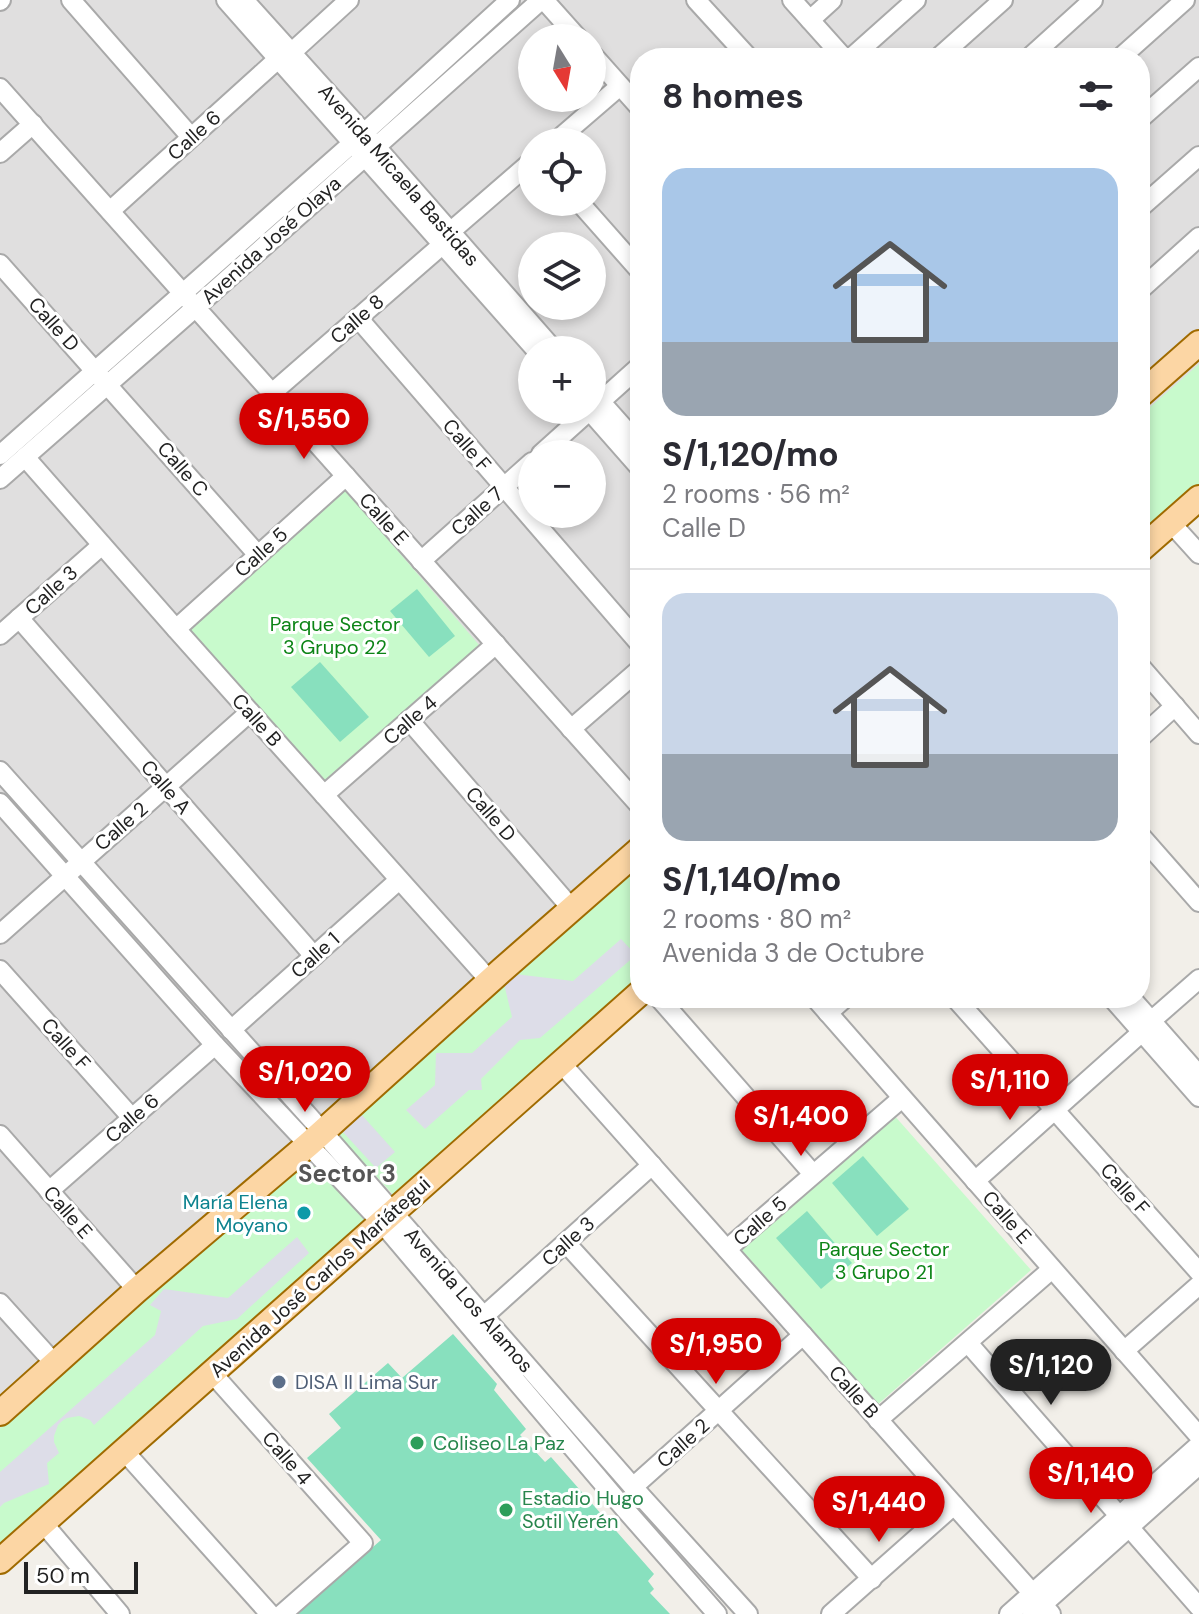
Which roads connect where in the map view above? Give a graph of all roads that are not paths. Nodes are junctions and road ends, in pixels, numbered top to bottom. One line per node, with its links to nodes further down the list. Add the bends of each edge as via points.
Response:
1 (71, 0): 31 (street)
2 (226, 0): 22 (street, Avenida Micaela Bastidas)
3 (244, 0): 22 (street, Avenida Micaela Bastidas)
4 (349, 0): 22 (street, Calle 6)
5 (510, 0): 32 (street, Avenida José Olaya)
6 (543, 0): 15 (street); 32 (street, Avenida José Olaya)
7 (696, 0): 16 (street)
8 (792, 0): 14 (street)
9 (832, 0): 14 (street)
10 (916, 0): 18 (street)
11 (1003, 0): 19 (street)
12 (1093, 0): 20 (street)
13 (1185, 0): 21 (street)
14 (810, 20): 17 (street)
15 (565, 24)
16 (740, 48)
17 (835, 48)
18 (862, 48)
19 (949, 48)
20 (1040, 48)
21 (1131, 48)
22 (284, 56): 31 (street, Calle 6); 32 (street, Avenida Micaela Bastidas)
23 (1199, 67): 28 (street)
24 (606, 70): 25 (street)
25 (620, 86): 27 (street); 30 (street)
26 (0, 88): 29 (street, Calle E)
27 (630, 97)
28 (1150, 110)
29 (33, 124): 33 (street); 37 (street, Calle E)
30 (571, 128)
31 (191, 137): 37 (street, Calle 6)
32 (364, 145): 40 (street, Avenida Micaela Bastidas); 44 (street, Avenida José Olaya); 45 (street, Avenida José Olaya)
33 (0, 153)
34 (1199, 156): 36 (street)
35 (518, 174): 40 (street, Calle 8)
36 (1150, 199)
37 (110, 211): 44 (street, Calle E)
38 (591, 216): 41 (street)
39 (1199, 237): 43 (street)
40 (446, 238): 46 (street, Calle 8); 47 (street, Avenida Micaela Bastidas); 48 (street, Avenida Micaela Bastidas)
41 (630, 260)
42 (0, 264): 51 (street, Calle D)
43 (1150, 281)
44 (183, 293): 45 (street, Calle E); 51 (street, Avenida José Olaya)
45 (196, 307): 51 (street, Avenida José Olaya); 53 (street, Calle E)
46 (358, 318): 53 (street, Calle 8); 65 (street, Calle F)
47 (525, 336)
48 (540, 336)
49 (1199, 343): 52 (main road)
50 (630, 374): 54 (street)
51 (102, 378): 60 (street, Avenida José Olaya); 71 (street, Calle C)
52 (1150, 385)
53 (272, 393): 63 (street, Calle E)
54 (606, 394)
55 (606, 417): 58 (street)
56 (606, 423): 61 (street)
57 (572, 424): 59 (street)
58 (630, 437)
59 (556, 440)
60 (9, 448): 64 (street, Avenida José Olaya); 69 (street, Calle B)
61 (630, 455)
62 (518, 474): 65 (street, Calle 7)
63 (346, 476): 71 (street, Calle 5); 72 (street, Calle E)
64 (0, 479)
65 (504, 487): 72 (street, Calle 7); 75 (street, Calle F)
66 (1199, 498): 67 (main road)
67 (1171, 523): 68 (main road); 70 (street)
68 (1150, 541)
69 (102, 545): 73 (street, Calle 3); 74 (street, Calle B)
70 (1199, 554)
71 (258, 555): 74 (street, Calle 5)
72 (421, 561): 77 (street, Calle E)
73 (19, 618): 76 (street, Calle 3); 87 (street, Calle A)
74 (176, 629): 81 (street, Calle B)
75 (630, 632)
76 (0, 635)
77 (496, 644): 82 (street, Calle 4); 83 (street, Calle E)
78 (1150, 677): 80 (street)
79 (630, 678): 83 (street)
80 (1175, 706): 84 (street); 85 (street)
81 (250, 712): 87 (street, Calle 2); 88 (street, Calle B)
82 (409, 720): 88 (street, Calle 4); 97 (street, Calle D)
83 (571, 729): 89 (street, Calle E)
84 (1150, 729)
85 (1199, 734)
86 (0, 771): 93 (street, Avenida Los Alamos)
87 (166, 787): 93 (street, Calle 2); 99 (street, Calle A)
88 (324, 795): 95 (street, Calle B)
89 (630, 795)
90 (0, 803): 94 (street, Avenida Los Alamos)
91 (1150, 846): 96 (street)
92 (630, 858): 97 (main road)
93 (80, 862): 94 (street, Calle 2); 112 (street, Avenida Los Alamos)
94 (65, 876): 98 (street); 113 (street, Avenida Los Alamos)
95 (399, 880): 99 (street, Calle 1); 102 (street, Calle B)
96 (1199, 902)
97 (572, 909): 102 (main road)
98 (0, 934)
99 (314, 956): 112 (street, Calle 1)
100 (0, 970): 119 (street, Calle F)
101 (1199, 979): 111 (street)
102 (490, 981): 121 (main road)
103 (630, 1002): 114 (main road, Avenida José Carlos Mariátegui)
104 (668, 1008): 123 (street)
105 (824, 1008): 110 (street, Calle E)
106 (834, 1008): 110 (street)
107 (964, 1008): 118 (street, Calle F)
108 (1124, 1008): 111 (street)
109 (1137, 1008): 111 (street)
110 (828, 1013): 117 (street, Calle E)
111 (1147, 1027): 115 (street); 116 (street); 118 (street)
112 (231, 1030): 121 (street, Avenida Los Alamos)
113 (215, 1045): 119 (street, Calle 6); 121 (street, Avenida Los Alamos)
114 (561, 1063): 122 (street, Calle B); 126 (main road, Avenida José Carlos Mariátegui)
115 (1199, 1075)
116 (1199, 1097)
117 (902, 1098): 123 (street, Calle 5); 124 (street, Calle E)
118 (1055, 1110): 124 (street); 130 (street, Calle F)
119 (132, 1118): 125 (street, Calle 6)
120 (0, 1135): 125 (street, Calle E)
121 (315, 1138): 126 (street, Avenida Los Alamos); 132 (main road)
122 (652, 1165): 127 (street, Calle 3); 128 (street, Calle B)
123 (813, 1174): 128 (street, Calle 5)
124 (975, 1181): 129 (street, Calle E)
125 (49, 1191): 132 (street, Calle E)
126 (387, 1218): 134 (street, Avenida Los Alamos); 134 (street, Avenida Los Alamos); 139 (main road, Avenida José Carlos Mariátegui)
127 (566, 1243): 134 (street, Calle 3); 140 (street)
128 (727, 1249): 135 (street, Calle B)
129 (1052, 1269): 136 (street); 137 (street, Calle E)
130 (1199, 1272)
131 (1199, 1285): 137 (street)
132 (137, 1290): 138 (main road)
133 (0, 1303): 138 (street)
134 (488, 1330): 147 (street, Avenida Los Alamos); 158 (street, Avenida Los Alamos)
135 (803, 1335): 140 (street, Calle 2); 142 (street, Calle B)
136 (968, 1343): 142 (street); 149 (street)
137 (1124, 1351): 143 (street, Calle E)
138 (55, 1364): 141 (main road)
139 (212, 1373): 145 (main road, Avenida José Carlos Mariátegui); 157 (street, Calle 4, via 363,1543)
140 (719, 1411): 147 (street, Calle 2); 152 (street)
141 (0, 1413)
142 (878, 1420): 148 (street, Calle B)
143 (1199, 1436)
144 (1199, 1445): 149 (street)
145 (124, 1451): 150 (main road, Avenida José Carlos Mariátegui); 156 (street)
146 (1199, 1465): 149 (street)
147 (633, 1487): 159 (street, Avenida Los Alamos)
148 (954, 1505): 152 (street); 153 (street, Calle B)
149 (1124, 1522): 153 (street); 154 (street)
150 (43, 1523): 151 (main road, Avenida José Carlos Mariátegui); 155 (street)
151 (0, 1561)
152 (872, 1579): 160 (street)
153 (1039, 1606): 161 (street)
154 (1199, 1607)
155 (120, 1614)
156 (270, 1614)
157 (282, 1614)
158 (717, 1614)
159 (748, 1614)
160 (831, 1614)
161 (1009, 1614)

